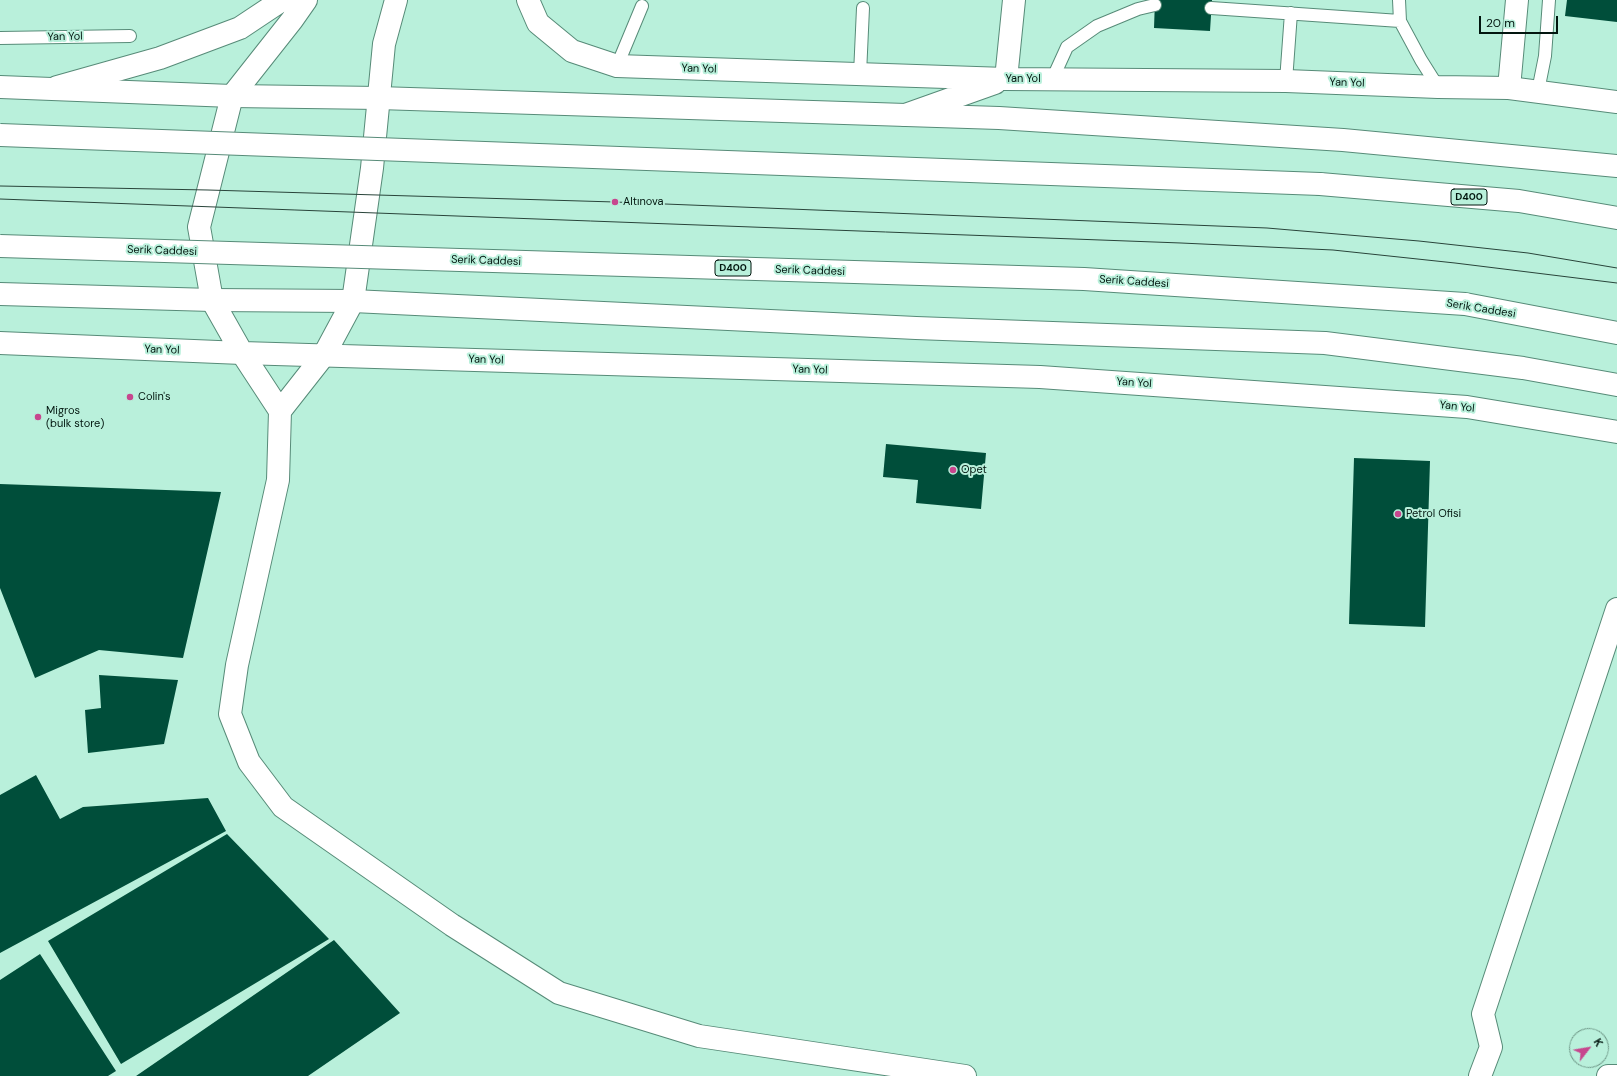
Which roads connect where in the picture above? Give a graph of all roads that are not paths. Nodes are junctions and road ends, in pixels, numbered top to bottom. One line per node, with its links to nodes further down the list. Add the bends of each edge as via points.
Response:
1 (282, 0): 25 (main road, via 240,28 160,58)
2 (306, 0): 27 (main road)
3 (396, 0): 28 (main road, via 384,44)
4 (528, 0): 17 (main road, Yan Yol, via 538,23 572,51)
5 (1014, 0): 19 (main road)
6 (1399, 0): 14 (lane)
7 (1517, 0): 24 (main road)
8 (1549, 0): 26 (lane, via 1545,56)
9 (1155, 5): 20 (lane, via 1138,9 1097,26 1067,47)
10 (642, 6): 17 (lane)
11 (863, 8): 18 (lane)
12 (1211, 8): 13 (lane)
13 (1291, 13): 14 (lane); 21 (lane)
14 (1400, 21): 23 (lane)
15 (130, 36): 16 (lane, Yan Yol)
16 (0, 38)
17 (617, 66): 18 (main road, Yan Yol)
18 (860, 74): 19 (main road, Yan Yol)
19 (1006, 79): 20 (main road, Yan Yol); 30 (main road)
20 (1052, 80): 21 (main road, Yan Yol)
21 (1286, 81): 23 (main road, Yan Yol)
22 (0, 87): 25 (main road)
23 (1438, 87): 24 (main road, Yan Yol)
24 (1509, 88): 26 (main road, Yan Yol)
25 (53, 89): 27 (main road)
26 (1538, 91): 29 (main road, Yan Yol)
27 (232, 96): 28 (main road); 36 (main road, via 199,227)
28 (379, 98): 30 (main road); 37 (main road)
29 (1617, 102)
30 (905, 115): 32 (main road, via 999,118 1343,140)
31 (0, 135): 33 (main road, D400, bridge, via 1320,184 1519,201)
32 (1617, 166)
33 (1617, 218)
34 (0, 246): 38 (main road, Serik Caddesi / D400, bridge, via 1084,279 1465,304)
35 (0, 294): 36 (main road)
36 (212, 300): 37 (main road); 40 (main road)
37 (354, 301): 41 (main road); 42 (main road, via 916,328 1325,343 1523,368)
38 (1617, 333)
39 (0, 343): 40 (main road, Yan Yol)
40 (242, 353): 41 (main road, Yan Yol); 43 (main road)
41 (324, 355): 43 (main road); 44 (main road, Yan Yol, via 1040,377 1467,407)
42 (1617, 385)
43 (280, 411): 46 (main road, via 278,480 237,665 230,714 249,762 282,808 452,925 559,993 699,1036)
44 (1617, 432)
45 (1617, 609): 47 (main road, via 1483,1014 1491,1047)
46 (965, 1076)
47 (1480, 1076)
48 (1608, 1076): 49 (main road)
49 (1617, 1076)

